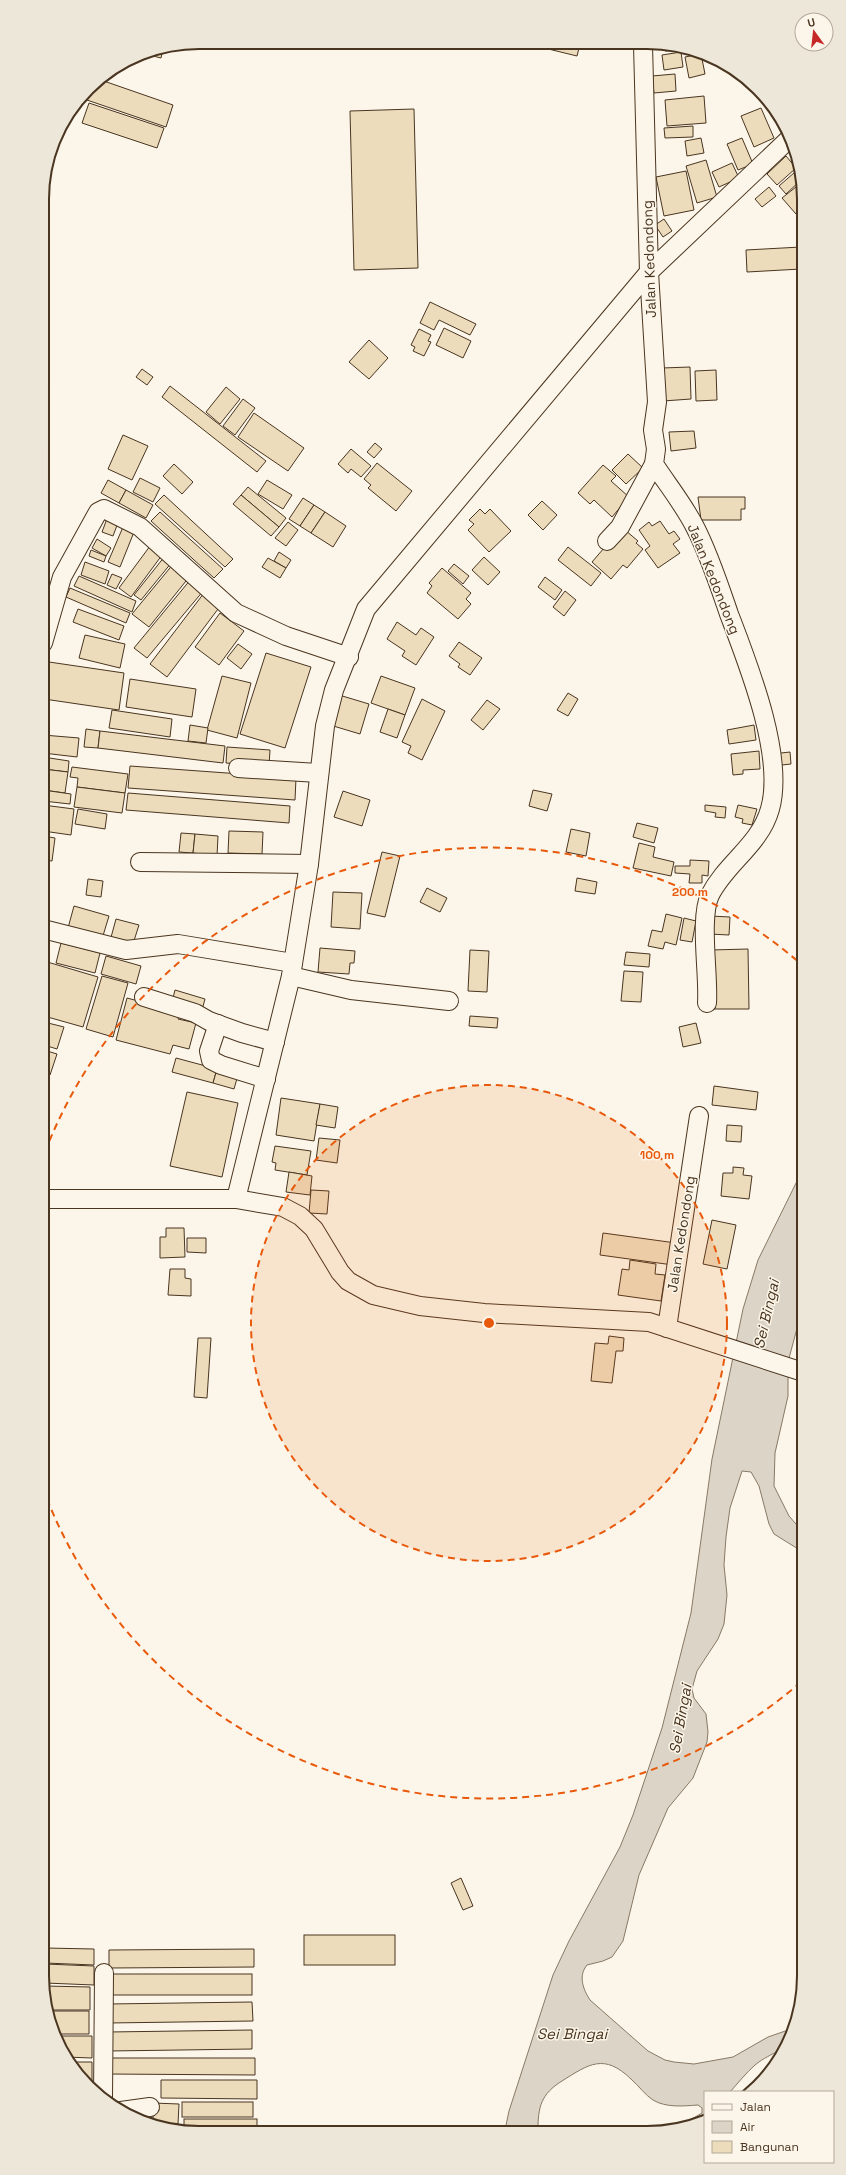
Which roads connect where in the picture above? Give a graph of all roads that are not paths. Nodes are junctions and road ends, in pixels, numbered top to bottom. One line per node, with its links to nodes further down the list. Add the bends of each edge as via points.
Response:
1 (643, 49): 3 (street, Jalan Kedondong)
2 (786, 142): 3 (street)
3 (649, 272): 4 (street, Jalan Kedondong, via 657,402 653,430 656,449); 7 (street, via 366,609)
4 (654, 464): 5 (street, via 620,527); 16 (street, Jalan Kedondong, via 695,526 713,569 756,687 767,732 771,764 770,808 764,826 744,853 722,876 709,896 705,919)
5 (607, 541)
6 (49, 622): 7 (street, via 62,578 98,512 104,509 140,527 236,613 286,636)
7 (348, 657): 9 (street, via 334,690 326,719)
8 (238, 768): 9 (street)
9 (318, 773): 11 (street)
10 (140, 862): 11 (street)
11 (309, 864): 13 (street)
12 (49, 930): 13 (street, via 126,950 178,944)
13 (292, 970): 15 (street, via 351,990); 18 (street)
14 (144, 997): 17 (street, via 196,1013)
15 (449, 1001)
16 (707, 1003)
17 (218, 1024): 18 (street); 19 (street, via 209,1051 211,1060)
18 (275, 1042): 19 (street)
19 (266, 1079): 22 (street)
20 (699, 1116): 23 (street, Jalan Kedondong)
21 (49, 1199): 22 (street)
22 (236, 1199): 23 (street, via 283,1207 300,1216 314,1229 348,1281 373,1295 396,1302 529,1316 649,1322)
23 (667, 1328): 24 (street)
24 (797, 1370)
25 (104, 1973): 26 (street)
26 (103, 2091)
27 (150, 2107): 28 (street)
28 (130, 2110)

